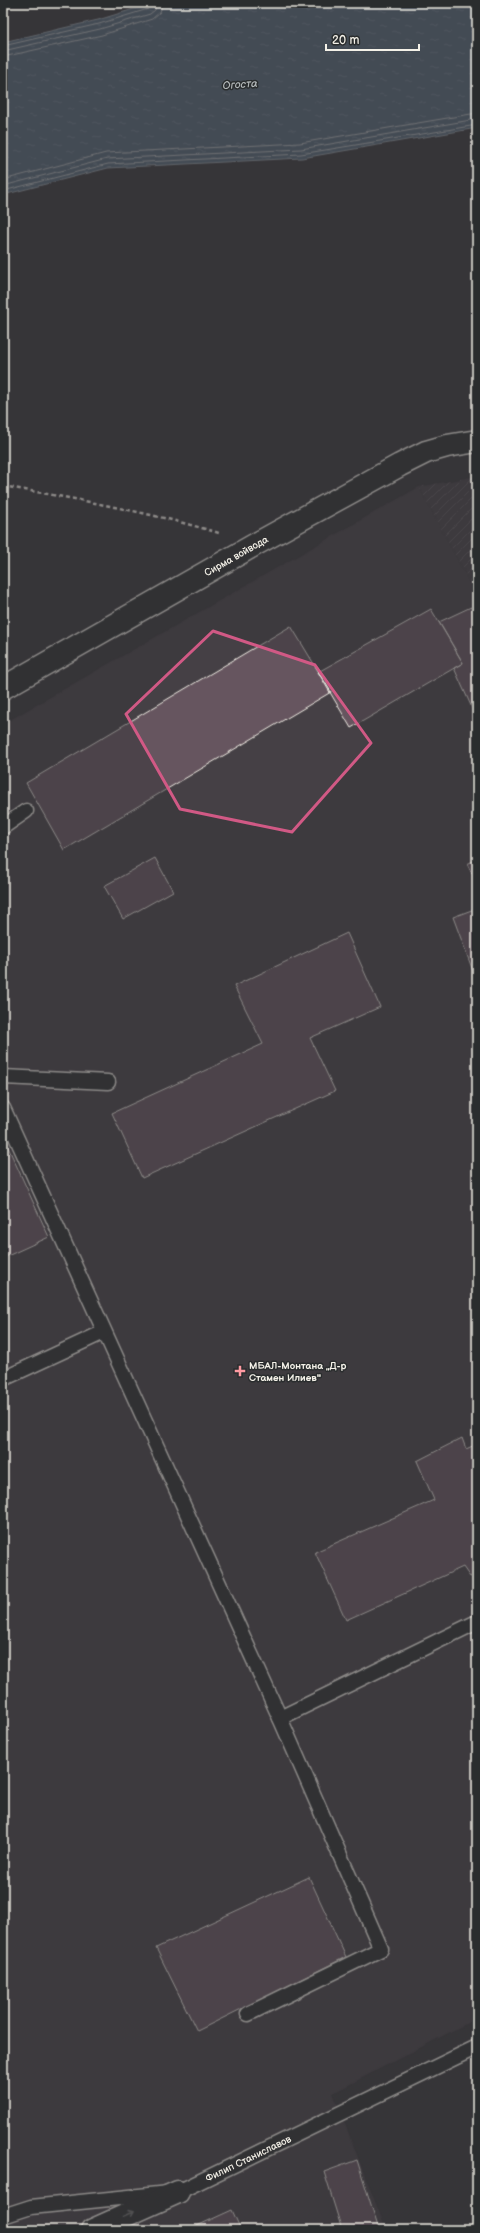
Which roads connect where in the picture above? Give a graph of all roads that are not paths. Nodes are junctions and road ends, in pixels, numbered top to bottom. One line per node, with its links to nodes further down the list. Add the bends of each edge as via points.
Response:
1 (477, 441): 2 (street, Сирма войвода, via 426,452 256,544)
2 (3, 688)
3 (26, 811): 4 (lane)
4 (3, 827)
5 (3, 1077): 6 (lane)
6 (108, 1082)
7 (3, 1108): 8 (lane)
8 (104, 1332): 9 (lane); 11 (lane)
9 (3, 1379)
10 (477, 1622): 11 (lane)
11 (280, 1718): 12 (lane, via 381,1949)
12 (248, 2014)
13 (477, 2047): 14 (lane, Филип Станиславов)
14 (178, 2192): 15 (lane, Филип Станиславов, via 31,2207); 16 (street, one-way to 14)
15 (3, 2216)
16 (93, 2230)

